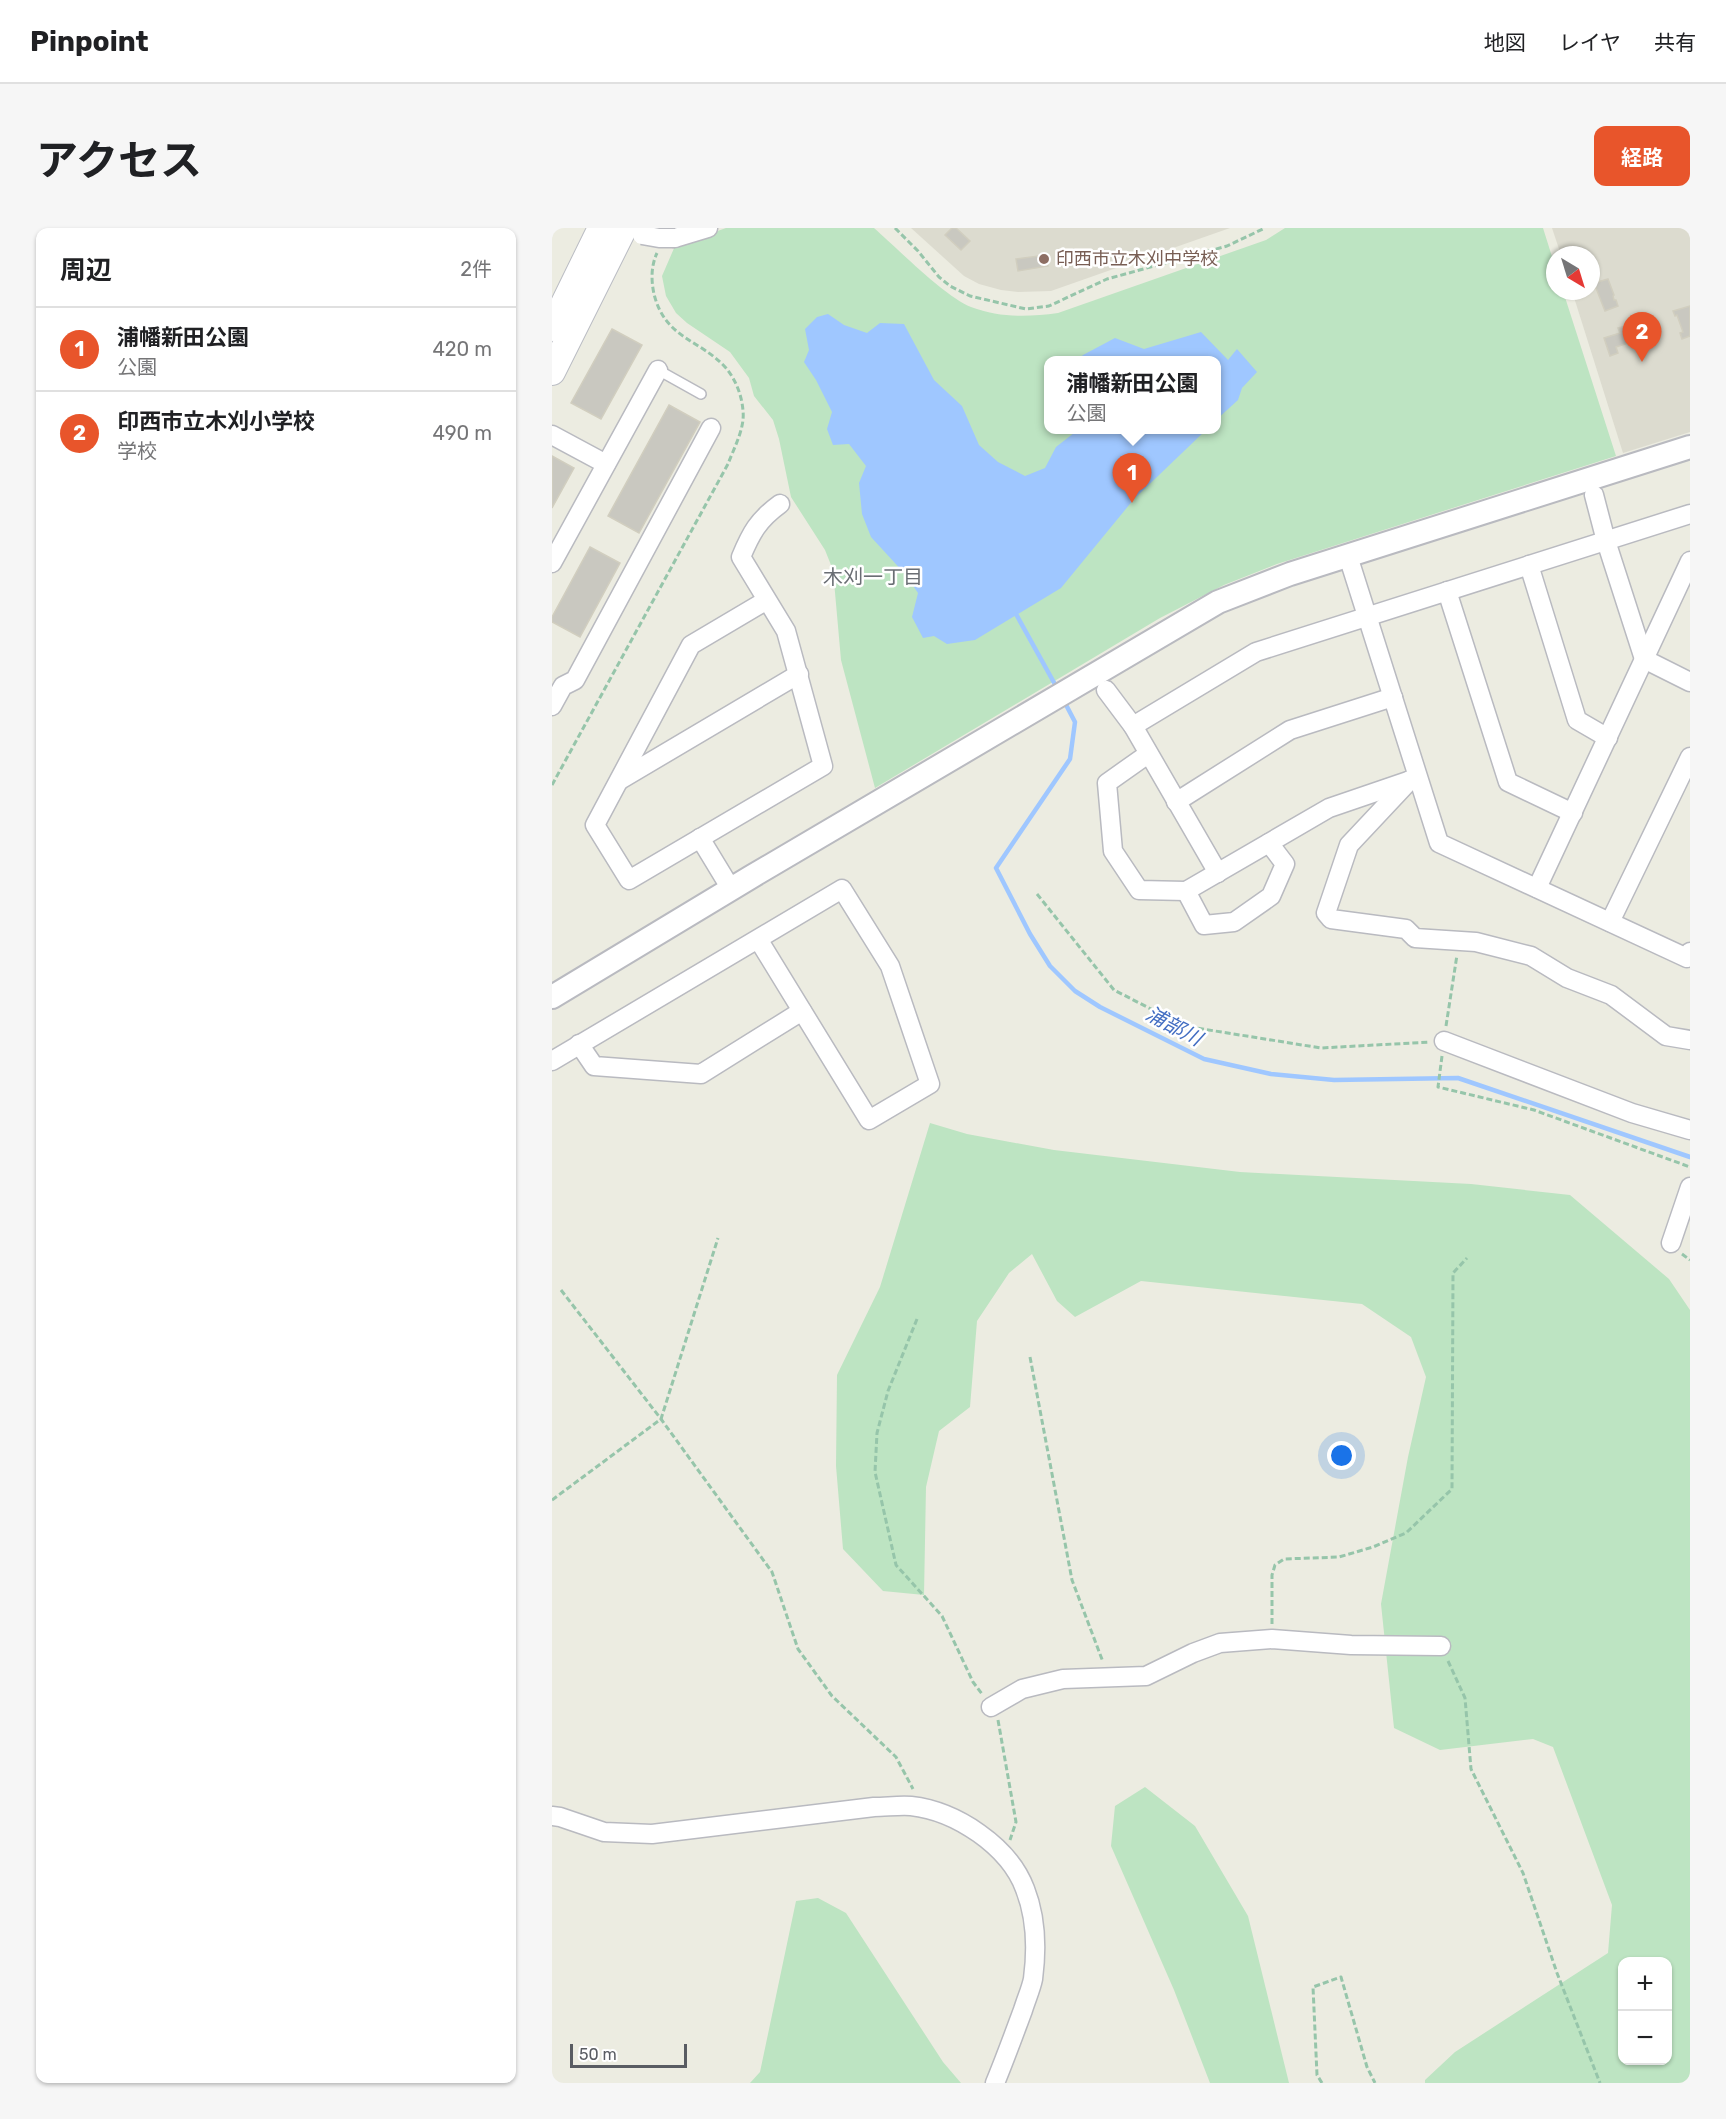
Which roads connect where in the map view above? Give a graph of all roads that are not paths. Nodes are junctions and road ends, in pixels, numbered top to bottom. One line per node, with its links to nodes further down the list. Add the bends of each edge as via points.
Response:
1 (708, 228): 2 (street, bridge, via 675,238)
2 (623, 230): 3 (main road)
3 (558, 333): 5 (main road)
4 (658, 370): 6 (lane); 10 (street)
5 (552, 372)
6 (701, 394)
7 (711, 428): 25 (street, via 575,680)
8 (552, 435): 10 (street)
9 (1690, 447): 15 (street)
10 (606, 464): 17 (street)
11 (1594, 495): 14 (street)
12 (780, 504): 20 (street, via 753,529 741,557)
13 (1689, 518): 14 (street)
14 (1606, 541): 18 (street); 22 (street)
15 (1348, 556): 21 (street); 41 (street, via 1218,602)
16 (1690, 561): 22 (street)
17 (552, 563)
18 (1529, 565): 19 (street); 30 (street, via 1577,720)
19 (1447, 591): 21 (street); 36 (street, via 1508,782)
20 (767, 600): 23 (street, via 786,631); 34 (street, via 692,645)
21 (1367, 617): 27 (street); 29 (street, via 1256,652)
22 (1644, 659): 24 (street); 30 (street)
23 (799, 674): 34 (street); 37 (street, via 823,766)
24 (1690, 682)
25 (557, 684): 28 (street)
26 (1106, 690): 29 (street)
27 (1393, 697): 33 (street); 35 (street, via 1290,730)
28 (552, 706)
29 (1133, 726): 31 (street)
30 (1608, 738): 36 (street)
31 (1148, 754): 35 (street); 42 (street, via 1107,783 1113,851 1139,890)
32 (1690, 757): 43 (street)
33 (1414, 779): 38 (street, via 1329,807); 40 (street, via 1439,843); 48 (street, via 1349,845 1326,913 1331,918 1406,929 1415,938 1476,942 1531,956 1567,978 1611,995 1666,1035)
34 (618, 781): 37 (street, via 595,825 629,880)
35 (1176, 802): 39 (street)
36 (1573, 813): 40 (street)
37 (700, 838): 41 (street)
38 (1269, 843): 39 (street); 42 (street, via 1285,864 1270,897 1234,922 1204,925)
39 (1218, 873): 42 (street)
40 (1537, 888): 43 (street)
41 (731, 889): 46 (street)
42 (1186, 891)
43 (1610, 922): 45 (street, via 1687,958)
44 (758, 939): 47 (street); 47 (street, via 842,889 890,966 930,1084 869,1119); 50 (street)
45 (1690, 952)
46 (552, 997)
47 (802, 1011): 50 (street, via 701,1074 594,1066)
48 (1690, 1040)
49 (1444, 1041): 52 (street, via 1632,1113)
50 (579, 1044): 51 (street)
51 (552, 1060)
52 (1690, 1130)
53 (1690, 1187): 54 (street)
54 (1671, 1243)
55 (1441, 1646): 56 (street, via 1272,1639 1221,1643 1146,1676 1063,1679 1022,1689)
56 (991, 1707)
57 (552, 1816): 58 (street, via 604,1832 652,1834 911,1806 970,1826 994,1845 1012,1867 1025,1887 1033,1915 1033,1982)
58 (995, 2083)

